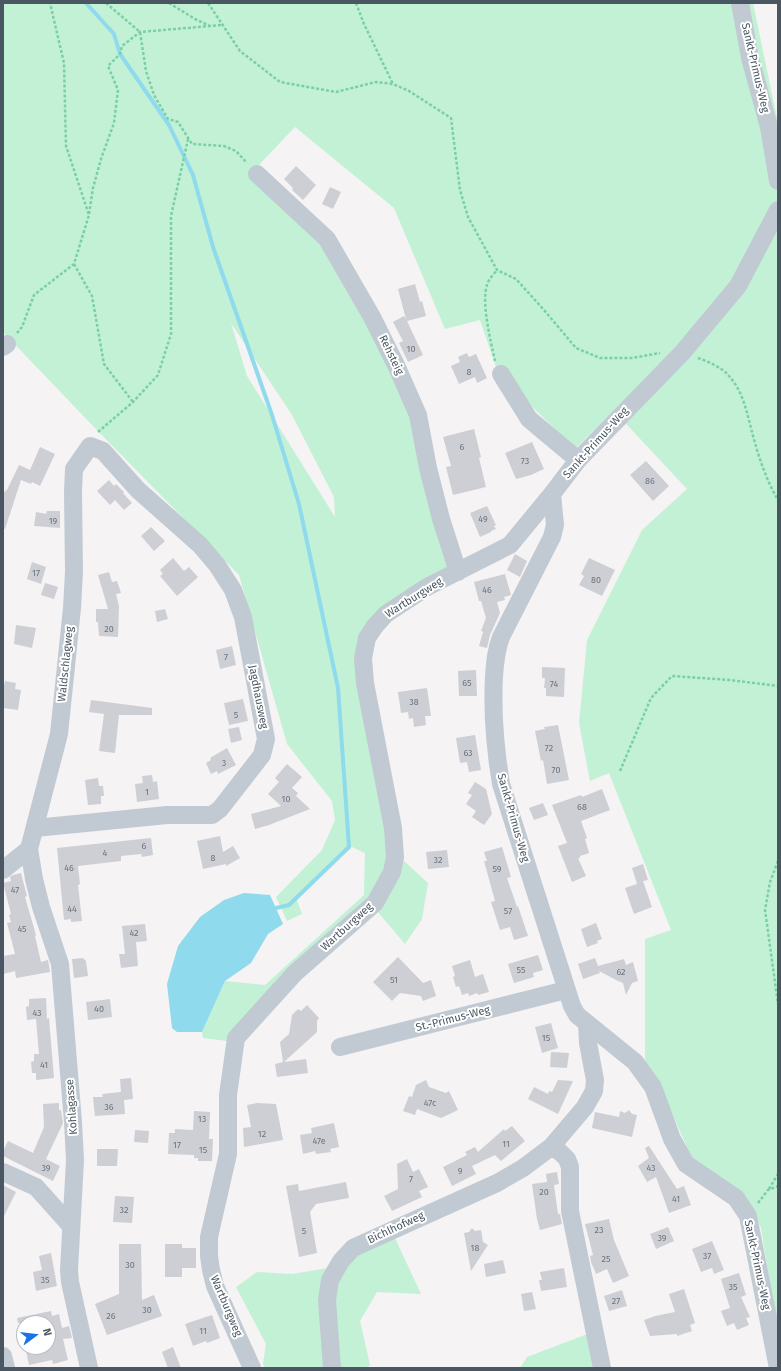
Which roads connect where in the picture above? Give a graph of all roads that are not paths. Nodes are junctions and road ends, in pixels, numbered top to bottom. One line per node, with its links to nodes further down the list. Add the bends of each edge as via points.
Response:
1 (740, 3): 3 (street, Sankt-Primus-Weg, via 750,58 769,127)
2 (257, 174): 9 (street, Rehsteig, via 327,239 372,317 418,415 440,519)
3 (778, 181)
4 (778, 210): 7 (street, Sankt-Primus-Weg, via 738,286 682,352)
5 (501, 374): 7 (street, via 529,419)
6 (90, 446): 10 (street, Waldschlagweg, via 74,469 74,572 64,693 59,734); 10 (street, Jagdhausweg, via 103,452 138,490 200,545 233,590 243,617 266,739 262,755 220,809 212,815 167,815)
7 (578, 460): 8 (street, Sankt-Primus-Weg)
8 (552, 494): 9 (street, Wartburgweg, via 510,545); 13 (street, Sankt-Primus-Weg, via 555,525 552,537 496,649 494,721 501,784)
9 (458, 572): 20 (street, Wartburgweg, via 427,587 386,614 367,638 363,658 365,683 393,828 395,857 392,872 375,903 295,973 236,1038 228,1095 228,1154 209,1237 209,1256 215,1286)
10 (35, 828): 11 (street, Waldschlagweg)
11 (29, 849): 12 (street); 18 (street, Kohlagasse, via 41,907 60,964 75,1160)
12 (3, 870)
13 (566, 990): 14 (street, Sankt-Primus-Weg, via 577,1015); 15 (street, St.-Primus-Weg)
14 (587, 1023): 16 (street, Bichlhofweg, via 595,1080 594,1091); 25 (street, Sankt-Primus-Weg, via 636,1062 653,1087 672,1139 686,1164 736,1198 748,1216)
15 (340, 1047)
16 (551, 1147): 23 (street, Bichlhofweg, via 524,1168 497,1182 353,1248 341,1261 330,1280 327,1300); 24 (street, via 567,1159 570,1167 570,1211)
17 (3, 1172): 18 (street, via 36,1187)
18 (70, 1225): 22 (street, Kohlagasse, via 70,1282)
19 (3, 1356): 21 (street)
20 (249, 1367)
21 (6, 1368)
22 (88, 1368)
23 (332, 1368)
24 (602, 1368)
25 (778, 1368)

